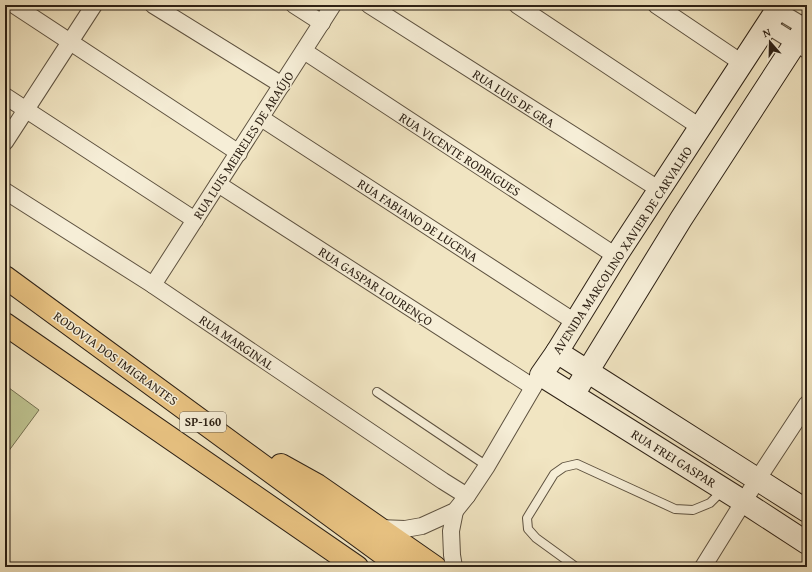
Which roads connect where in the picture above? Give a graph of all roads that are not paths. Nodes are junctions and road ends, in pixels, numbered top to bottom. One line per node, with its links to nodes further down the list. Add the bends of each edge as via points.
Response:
1 (14, 5): 12 (street)
2 (94, 5): 12 (street)
3 (153, 5): 15 (street)
4 (294, 5): 10 (street)
5 (334, 5): 10 (street, RUA LUIS MEIRELES DE ARAÚJO)
6 (369, 5): 23 (street, RUA LUIS DE GRA)
7 (517, 5): 19 (street)
8 (656, 5): 14 (street)
9 (775, 13): 11 (street); 14 (street, AVENIDA MARCOLINO XAVIER DE CARVALHO)
10 (322, 24): 13 (street, RUA LUIS MEIRELES DE ARAÚJO)
11 (804, 35): 32 (street, via 680,219)
12 (70, 42): 17 (street); 21 (street)
13 (304, 51): 15 (street, RUA LUIS MEIRELES DE ARAÚJO); 26 (street, RUA VICENTE RODRIGUES)
14 (742, 63): 19 (street, AVENIDA MARCOLINO XAVIER DE CARVALHO)
15 (282, 85): 18 (street, RUA LUIS MEIRELES DE ARAÚJO)
16 (5, 96): 17 (street)
17 (26, 109): 20 (street); 25 (street)
18 (261, 118): 21 (street, RUA LUIS MEIRELES DE ARAÚJO); 29 (street, RUA FABIANO DE LUCENA)
19 (700, 127): 23 (street, AVENIDA MARCOLINO XAVIER DE CARVALHO)
20 (5, 142)
21 (239, 152): 22 (street, RUA LUIS MEIRELES DE ARAÚJO)
22 (218, 184): 25 (street, RUA LUIS MEIRELES DE ARAÚJO); 33 (street, RUA GASPAR LOURENÇO)
23 (660, 190): 26 (street, AVENIDA MARCOLINO XAVIER DE CARVALHO)
24 (5, 191): 28 (street, RUA MARGINAL)
25 (195, 220): 28 (street, RUA LUIS MEIRELES DE ARAÚJO)
26 (616, 256): 29 (street, AVENIDA MARCOLINO XAVIER DE CARVALHO)
27 (5, 277): 37 (highway, RODOVIA DOS IMIGRANTES / SP-160)
28 (153, 285): 41 (street, RUA MARGINAL)
29 (575, 322): 31 (street, AVENIDA MARCOLINO XAVIER DE CARVALHO)
30 (5, 324): 47 (highway, SP-160)
31 (557, 352): 32 (street, RUA FREI GASPAR); 33 (street, AVENIDA MARCOLINO XAVIER DE CARVALHO)
32 (588, 371): 35 (street); 39 (street, RUA FREI GASPAR)
33 (537, 381): 35 (street, RUA FREI GASPAR); 38 (street, AVENIDA MARCOLINO XAVIER DE CARVALHO)
34 (377, 392): 38 (lane)
35 (573, 395): 40 (street, RUA FREI GASPAR)
36 (807, 404): 39 (street)
37 (227, 440): 45 (highway, via 318,485); 48 (highway, RODOVIA DOS IMIGRANTES / SP-160)
38 (487, 466): 41 (street, AVENIDA MARCOLINO XAVIER DE CARVALHO)
39 (757, 480): 42 (street); 44 (street, RUA FREI GASPAR)
40 (724, 489): 42 (street, RUA FREI GASPAR); 51 (lane, via 710,503 693,510 675,509 577,464 564,467 554,474 527,518 528,529 536,538)
41 (467, 496): 43 (street, AVENIDA MARCOLINO XAVIER DE CARVALHO)
42 (744, 502): 46 (street, RUA FREI GASPAR); 52 (street)
43 (455, 511): 45 (street, via 422,526 405,529); 50 (street, via 451,531)
44 (807, 511)
45 (379, 528): 49 (highway)
46 (807, 543)
47 (357, 567)
48 (401, 567)
49 (436, 567)
50 (454, 567)
51 (576, 567)
52 (704, 567)

